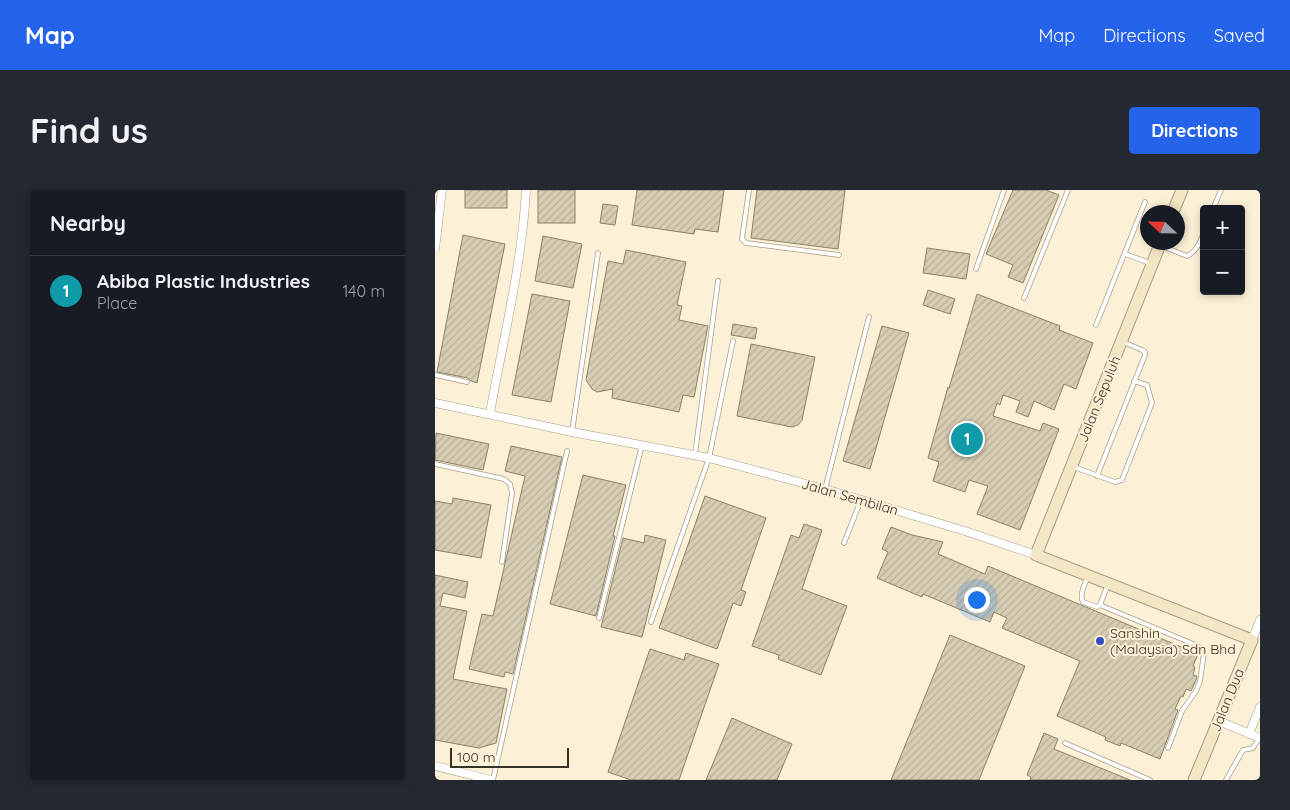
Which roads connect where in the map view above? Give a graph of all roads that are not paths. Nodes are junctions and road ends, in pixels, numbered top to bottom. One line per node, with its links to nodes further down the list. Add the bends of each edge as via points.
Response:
1 (442, 190): 12 (street)
2 (526, 190): 30 (street, via 524,223)
3 (749, 190): 17 (lane, via 742,239 746,243)
4 (1004, 190): 19 (lane)
5 (1068, 190): 21 (lane)
6 (1221, 190): 10 (lane)
7 (1180, 191): 9 (main road)
8 (1145, 202): 16 (lane)
9 (1175, 205)
10 (1215, 205)
11 (1200, 241): 14 (lane, via 1193,253 1187,256)
12 (435, 249)
13 (1158, 250): 18 (main road, Jalan Sepuluh)
14 (1173, 250)
15 (598, 252): 31 (lane)
16 (1125, 254): 18 (lane); 23 (lane)
17 (839, 255)
18 (1152, 264): 25 (main road, Jalan Sepuluh)
19 (976, 268)
20 (719, 281): 34 (lane)
21 (1024, 298)
22 (869, 318): 39 (lane)
23 (1097, 325)
24 (733, 342): 35 (lane)
25 (1122, 342): 27 (lane, via 1145,352); 37 (main road, Jalan Sepuluh)
26 (435, 375): 28 (lane)
27 (1134, 381): 38 (lane); 38 (lane, via 1147,385 1152,403 1122,480 1115,482)
28 (467, 382)
29 (435, 403): 30 (street, Jalan Sembilan)
30 (490, 413): 31 (street, Jalan Sembilan)
31 (572, 432): 32 (street, Jalan Sembilan)
32 (642, 445): 34 (street, Jalan Sembilan); 47 (lane)
33 (567, 451): 59 (lane)
34 (695, 454): 35 (street, Jalan Sembilan)
35 (709, 458): 39 (street, Jalan Sembilan); 49 (lane)
36 (435, 464): 43 (lane, via 504,479 510,484 512,493)
37 (1072, 466): 38 (lane); 42 (main road, Jalan Sepuluh)
38 (1097, 476)
39 (825, 489): 40 (street, Jalan Sembilan)
40 (861, 500): 41 (lane); 42 (street, Jalan Sembilan, via 965,530)
41 (844, 544)
42 (1036, 555): 44 (main road, Jalan Sembilan)
43 (502, 562)
44 (1089, 574): 45 (main road, Jalan Sembilan); 46 (lane, via 1081,599 1093,607)
45 (1109, 582): 46 (lane); 50 (main road, Jalan Sembilan)
46 (1100, 605): 56 (lane, via 1197,646 1204,653 1200,681 1182,711)
47 (599, 618)
48 (1260, 620): 50 (street, Jalan Dua)
49 (651, 622)
50 (1252, 640): 52 (main road, Jalan Dua)
51 (1260, 707): 53 (street)
52 (1219, 721): 53 (street); 58 (main road, Jalan Dua)
53 (1249, 734): 54 (street)
54 (1260, 738): 61 (lane, via 1253,748 1243,750)
55 (1065, 743): 60 (lane)
56 (1167, 748)
57 (435, 766): 59 (street)
58 (1198, 779)
59 (492, 780)
60 (1150, 780)
61 (1226, 780)

